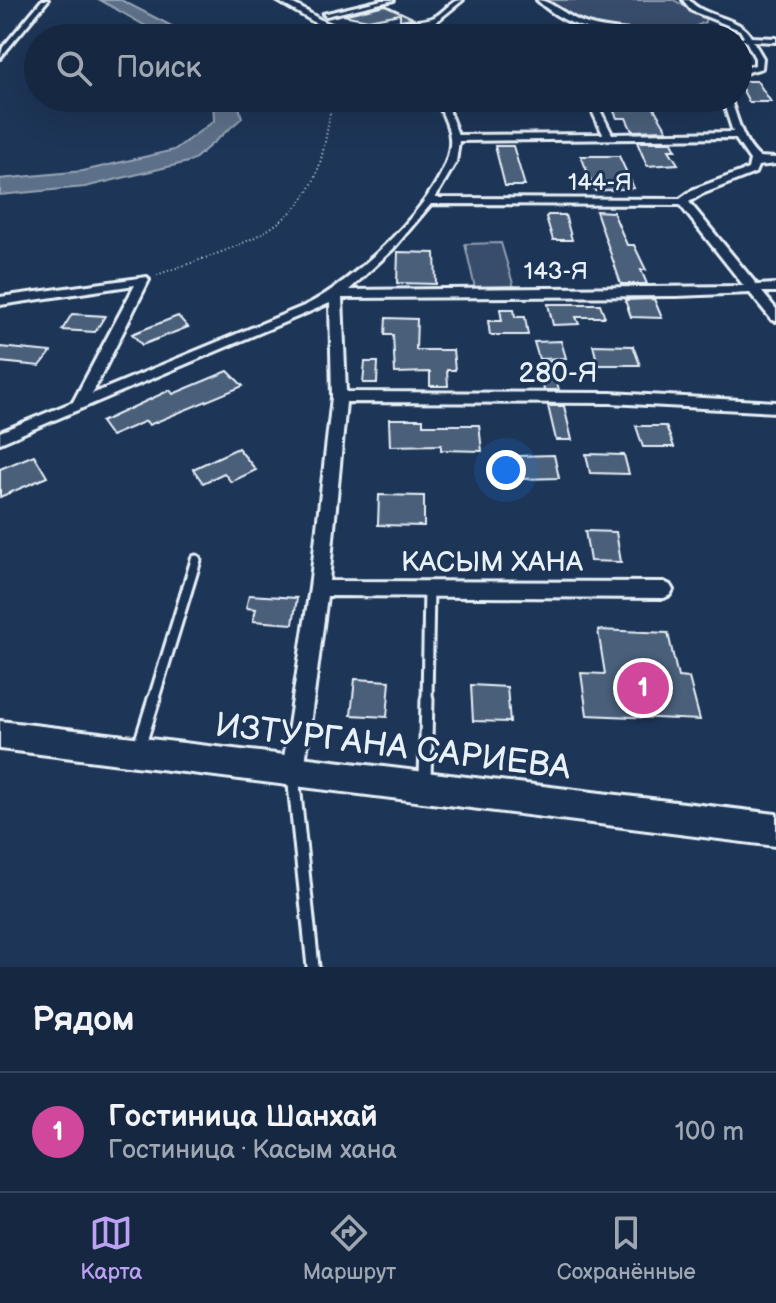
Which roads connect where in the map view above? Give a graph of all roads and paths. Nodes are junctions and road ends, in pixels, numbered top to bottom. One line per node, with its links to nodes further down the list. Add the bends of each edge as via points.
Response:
1 (45, 0): 17 (street, via 29,22 14,28)
2 (279, 0): 9 (street)
3 (388, 0): 7 (street)
4 (460, 0): 8 (street)
5 (540, 0): 12 (street)
6 (686, 0): 13 (street, via 694,10)
7 (326, 14)
8 (434, 20): 10 (street); 11 (street)
9 (321, 24)
10 (398, 24)
11 (433, 24)
12 (581, 24)
13 (730, 24)
14 (752, 40): 15 (street)
15 (776, 40)
16 (752, 45): 18 (street, via 759,58 759,66)
17 (0, 56)
18 (752, 68)
19 (330, 112): 31 (path, via 310,188 289,213 255,238)
20 (445, 112): 25 (street)
21 (597, 112): 24 (street)
22 (729, 112): 23 (street)
23 (735, 135): 24 (street, 144-Я); 26 (street)
24 (609, 136): 25 (street, 144-Я)
25 (454, 138): 29 (street, via 452,163)
26 (755, 160): 27 (street); 28 (street); 30 (street, 144-Я, via 752,171 737,180 698,191)
27 (776, 161)
28 (776, 172)
29 (428, 201): 30 (street, 144-Я); 34 (street, via 374,263)
30 (683, 202): 32 (street)
31 (143, 280): 35 (street); 38 (street)
32 (756, 288): 33 (street, 143-Я); 34 (street, 143-Я); 36 (street)
33 (776, 288)
34 (336, 294): 37 (street); 38 (street)
35 (0, 301)
36 (776, 317)
37 (339, 397): 39 (street, 280-Я, via 610,398); 42 (street)
38 (79, 405): 40 (street)
39 (776, 407)
40 (0, 438)
41 (196, 560): 46 (lane)
42 (319, 588): 43 (street, КАСЫМ ХАНА); 47 (street)
43 (429, 588): 44 (street, КАСЫМ ХАНА); 48 (lane)
44 (664, 590)
45 (0, 735): 46 (street, ИЗТУРГАНА САРИЕВА)
46 (138, 752): 47 (street, ИЗТУРГАНА САРИЕВА)
47 (293, 771): 48 (street, ИЗТУРГАНА САРИЕВА); 50 (lane)
48 (425, 787): 49 (street, ИЗТУРГАНА САРИЕВА)
49 (776, 830)
50 (313, 967)

